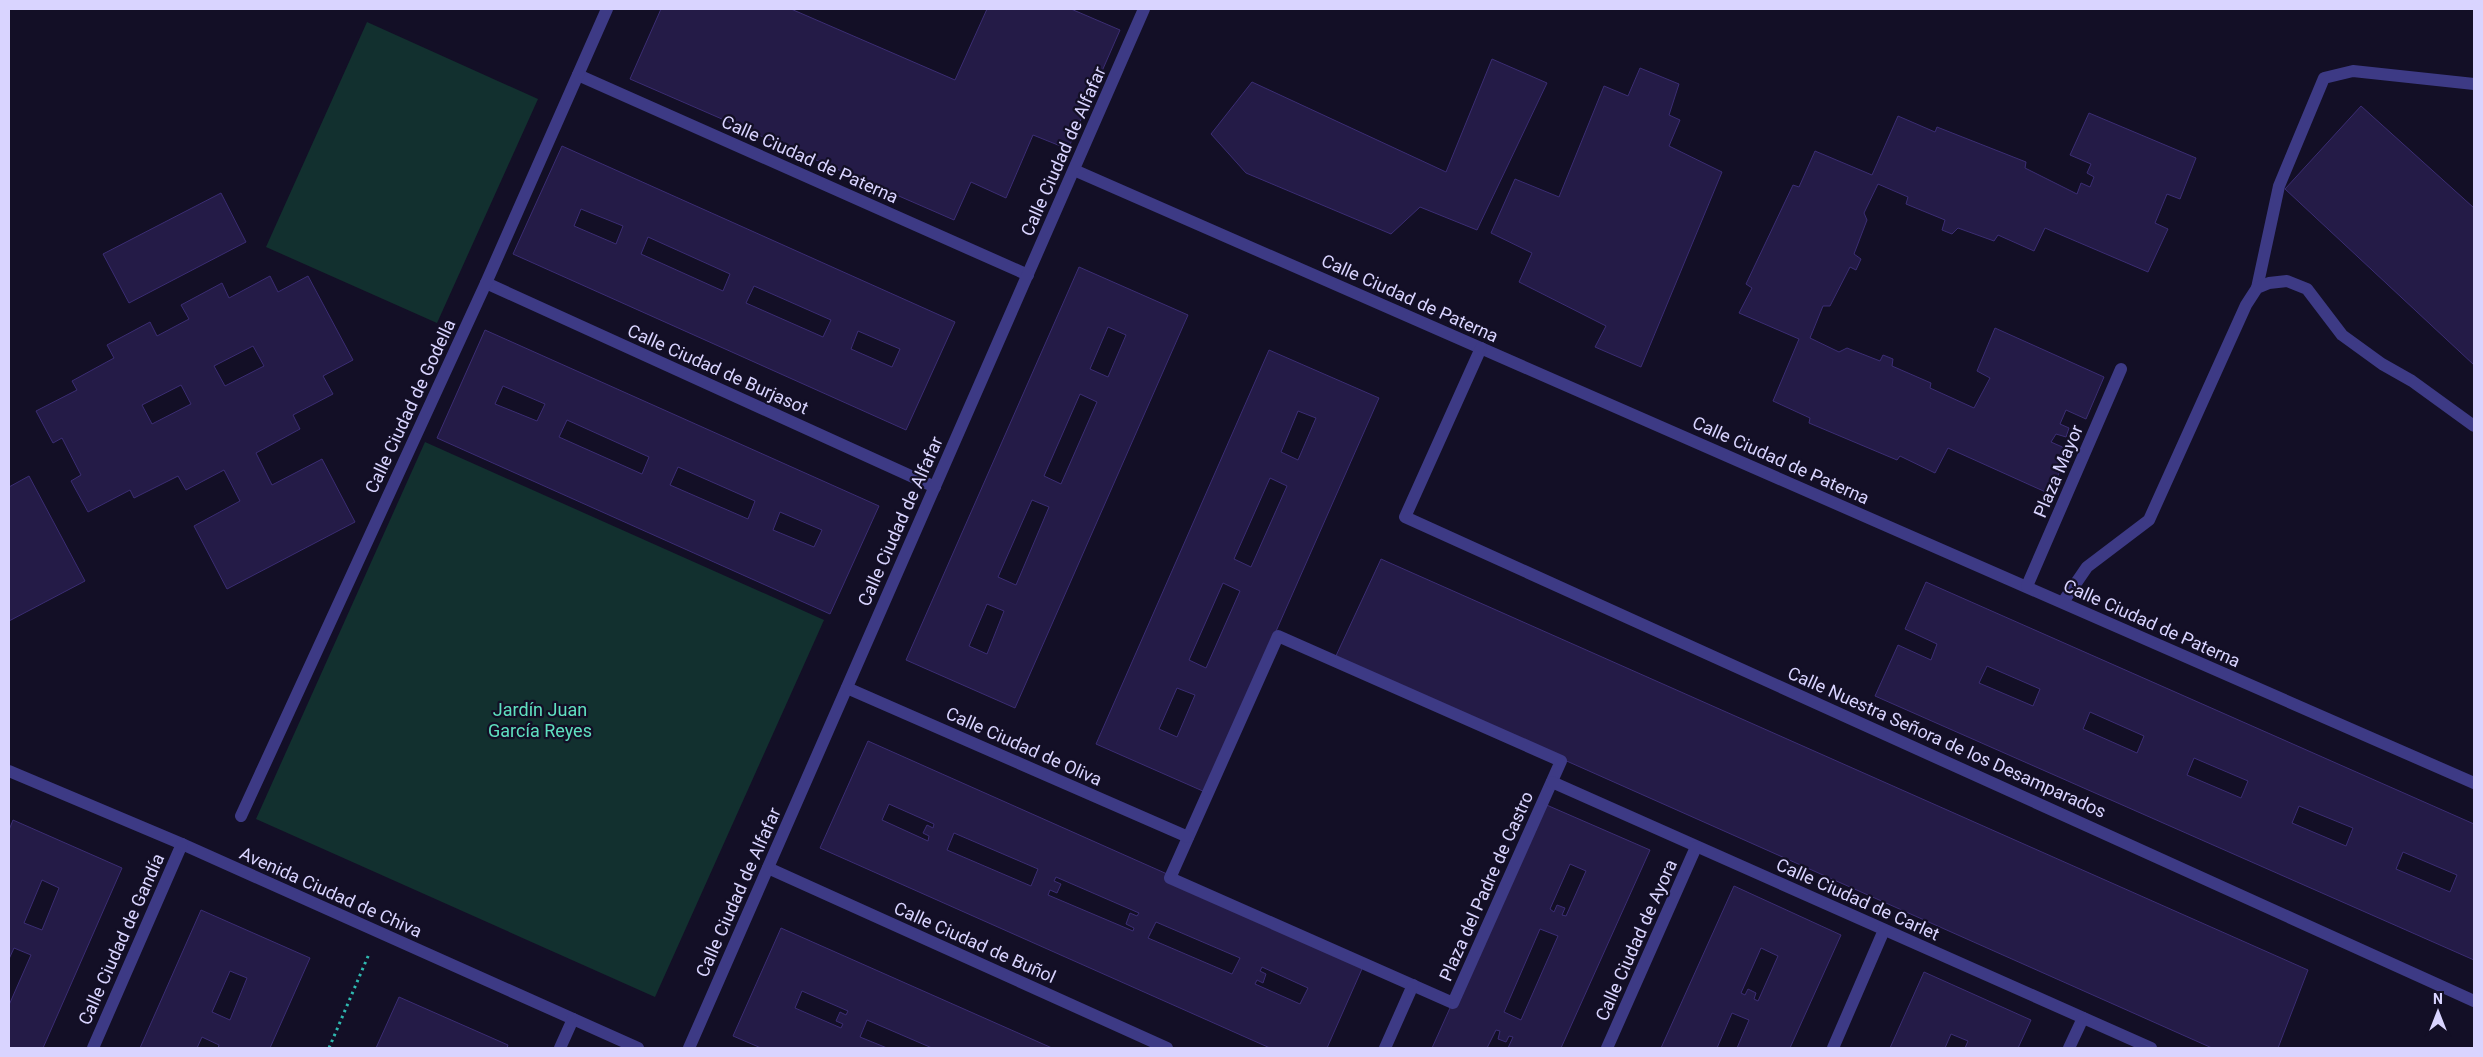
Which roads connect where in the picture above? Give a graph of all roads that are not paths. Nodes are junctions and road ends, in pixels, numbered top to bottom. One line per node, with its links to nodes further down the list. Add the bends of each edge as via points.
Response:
1 (607, 9): 3 (street, Calle Ciudad de Godella)
2 (1144, 9): 5 (street, Calle Ciudad de Alfafar)
3 (578, 75): 6 (street, Calle Ciudad de Paterna); 7 (street, Calle Ciudad de Godella)
4 (2474, 84): 8 (street, via 2353,71 2324,78 2279,186)
5 (1074, 170): 6 (street, Calle Ciudad de Alfafar); 9 (street, Calle Ciudad de Paterna)
6 (1028, 275): 12 (street, Calle Ciudad de Alfafar)
7 (486, 283): 12 (street, Calle Ciudad de Burjasot); 19 (street, Calle Ciudad de Godella)
8 (2257, 288): 11 (street, via 2287,281 2307,289 2342,335); 14 (street, via 2246,305 2149,520 2086,567)
9 (1481, 348): 13 (street, Calle Ciudad de Paterna); 26 (street, Calle Nuestra Señora de los Desamparados, via 1405,517)
10 (2121, 369): 13 (street, Plaza Mayor)
11 (2474, 426)
12 (935, 487): 15 (street, Calle Ciudad de Alfafar)
13 (2027, 586): 14 (street, Calle Ciudad de Paterna)
14 (2063, 602): 18 (street, Calle Ciudad de Paterna)
15 (847, 688): 20 (street, Calle Ciudad de Oliva); 23 (street, Calle Ciudad de Alfafar)
16 (9, 771): 21 (street, Avenida Ciudad de Chiva)
17 (1552, 782): 20 (street, Plaza del Padre de Castro, via 1561,761 1278,636); 22 (street, Calle Ciudad de Carlet); 25 (street, Plaza del Padre de Castro, via 1453,1003)
18 (2474, 783)
19 (241, 816)
20 (1188, 837): 25 (street, Plaza del Padre de Castro, via 1170,878)
21 (182, 844): 28 (street, Avenida Ciudad de Chiva); 29 (street, Calle Ciudad de Gandía)
22 (1696, 847): 24 (street, Calle Ciudad de Carlet); 35 (street, Calle Ciudad de Ayora)
23 (768, 868): 32 (street, Calle Ciudad de Alfafar); 33 (street, Calle Ciudad de Buñol)
24 (1884, 930): 27 (street, Calle Ciudad de Carlet); 36 (street)
25 (1413, 985): 34 (street)
26 (2474, 1001)
27 (2083, 1018): 37 (street); 38 (street, Calle Ciudad de Carlet)
28 (573, 1019): 30 (street); 31 (street, Avenida Ciudad de Chiva)
29 (93, 1048)
30 (560, 1048)
31 (638, 1048)
32 (689, 1048)
33 (1167, 1048)
34 (1385, 1048)
35 (1607, 1048)
36 (1833, 1048)
37 (2069, 1048)
38 (2151, 1048)

